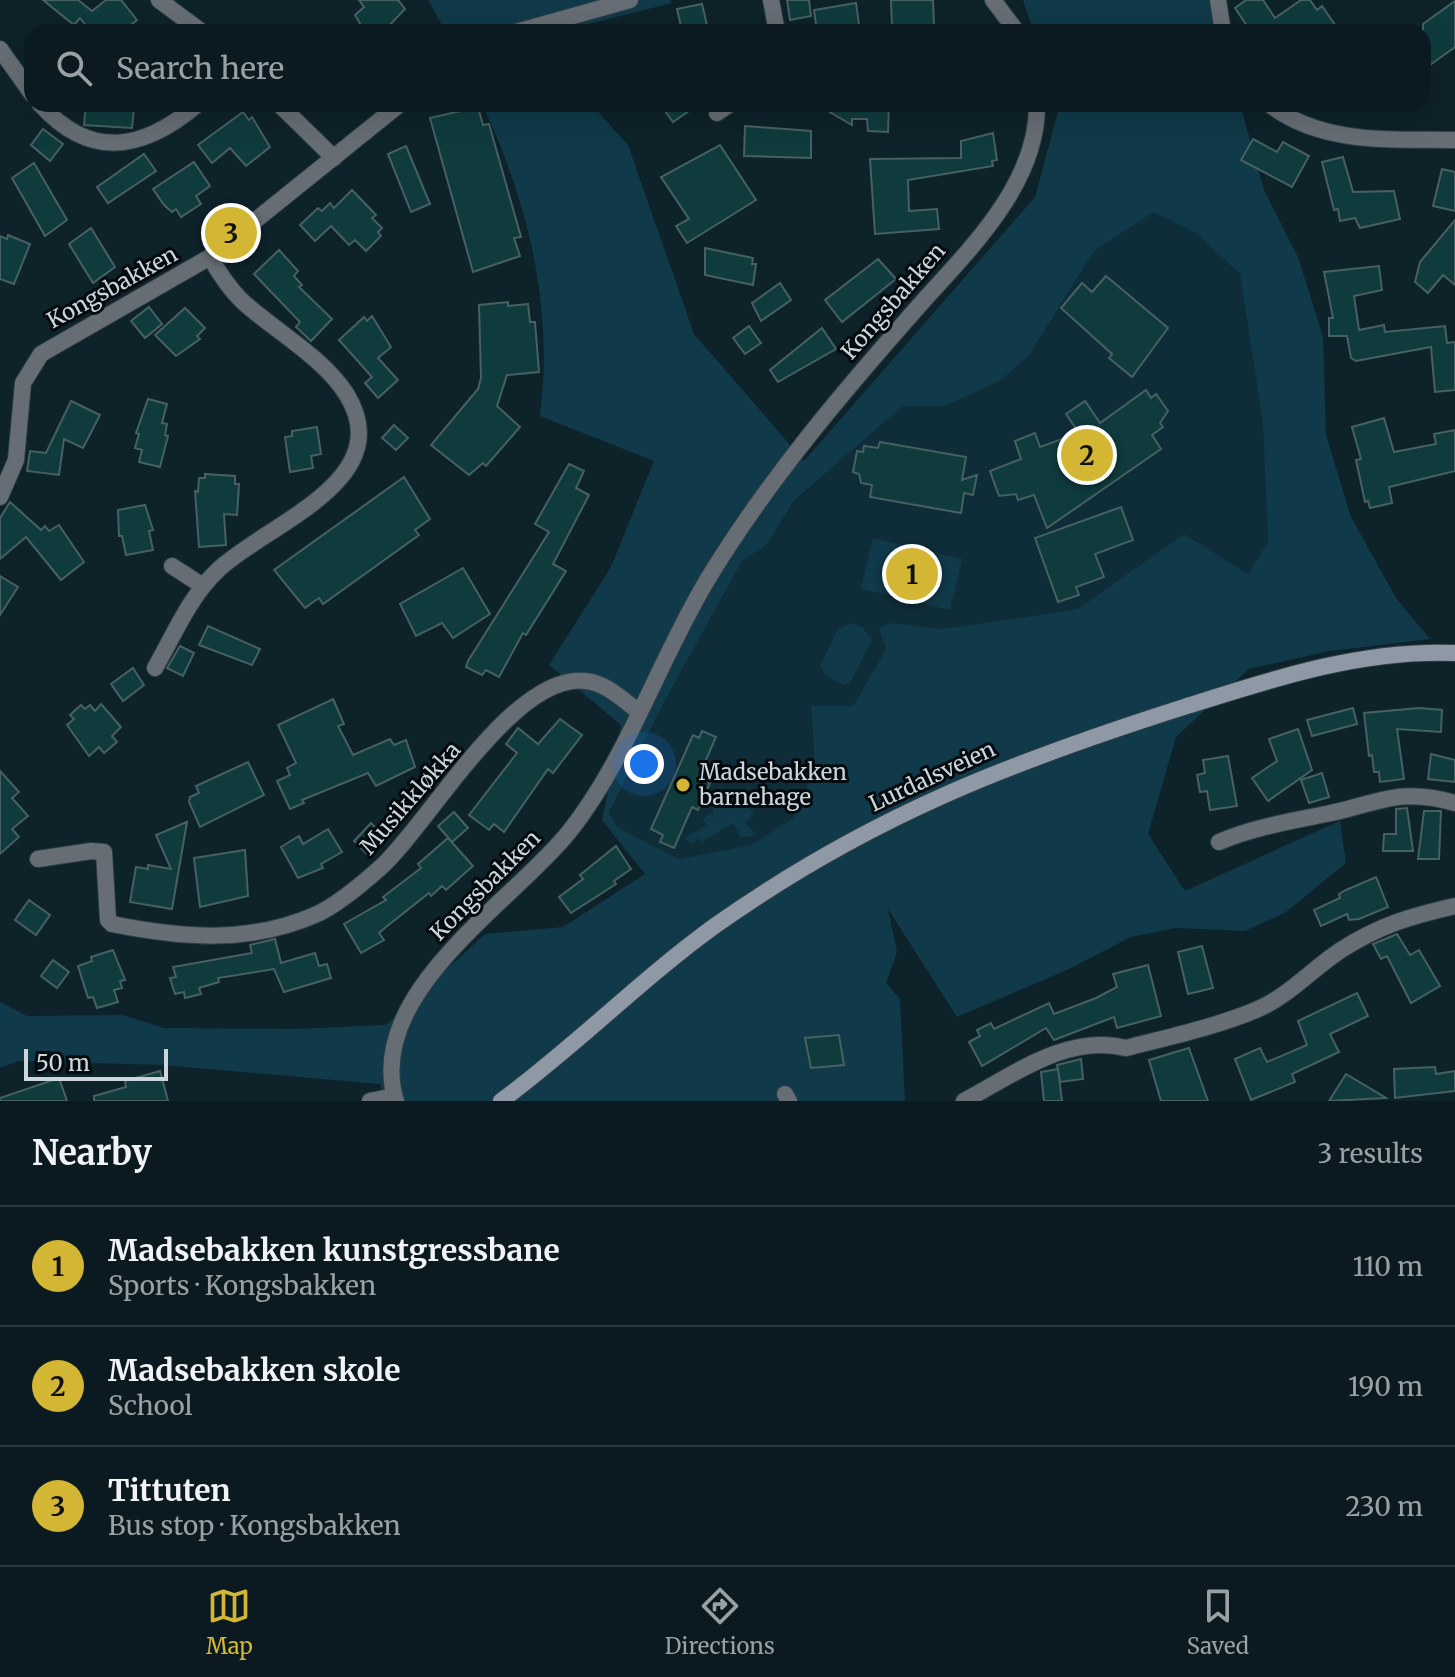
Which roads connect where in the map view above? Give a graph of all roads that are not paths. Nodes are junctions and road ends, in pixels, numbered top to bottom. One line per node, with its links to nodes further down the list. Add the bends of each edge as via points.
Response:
1 (159, 0): 6 (street)
2 (630, 0): 7 (street)
3 (771, 0): 8 (street)
4 (993, 0): 9 (street)
5 (1218, 0): 10 (street)
6 (191, 24)
7 (544, 24)
8 (776, 24)
9 (1011, 24)
10 (1222, 24)
11 (0, 49): 12 (street)
12 (24, 83)
13 (49, 112): 14 (street, via 76,135 115,145 158,131)
14 (186, 112)
15 (287, 112): 20 (street)
16 (390, 112): 20 (street, Kongsbakken)
17 (1036, 112): 27 (street, Kongsbakken, via 1025,168 994,216 855,378 751,513 708,579)
18 (1279, 112): 19 (street, via 1337,135)
19 (1455, 140)
20 (334, 158): 21 (street, Kongsbakken)
21 (210, 257): 22 (street, Kongsbakken, via 41,354 23,383 16,460); 24 (street, via 241,300 337,383 351,404 359,437 354,460 340,480 236,555)
22 (0, 497)
23 (172, 566): 24 (street)
24 (203, 586): 26 (street)
25 (1455, 653): 34 (main road, Lurdalsveien, via 1389,655 1298,673 1073,742 943,793 835,848 714,927)
26 (155, 668)
27 (638, 711): 30 (street, Musikkløkka, via 585,680 548,689 513,712 381,868 317,914 258,933 213,938 112,924 104,852); 32 (street, Kongsbakken, via 604,781 569,832 430,974 398,1039 392,1071)
28 (1455, 803): 29 (street, via 1401,794 1275,823)
29 (1219, 842)
30 (38, 859)
31 (1455, 906): 35 (street, via 1408,915 1368,935 1257,1009 1126,1048 1105,1042 1076,1046)
32 (395, 1099): 33 (street)
33 (370, 1101)
34 (501, 1101)
35 (964, 1101)

